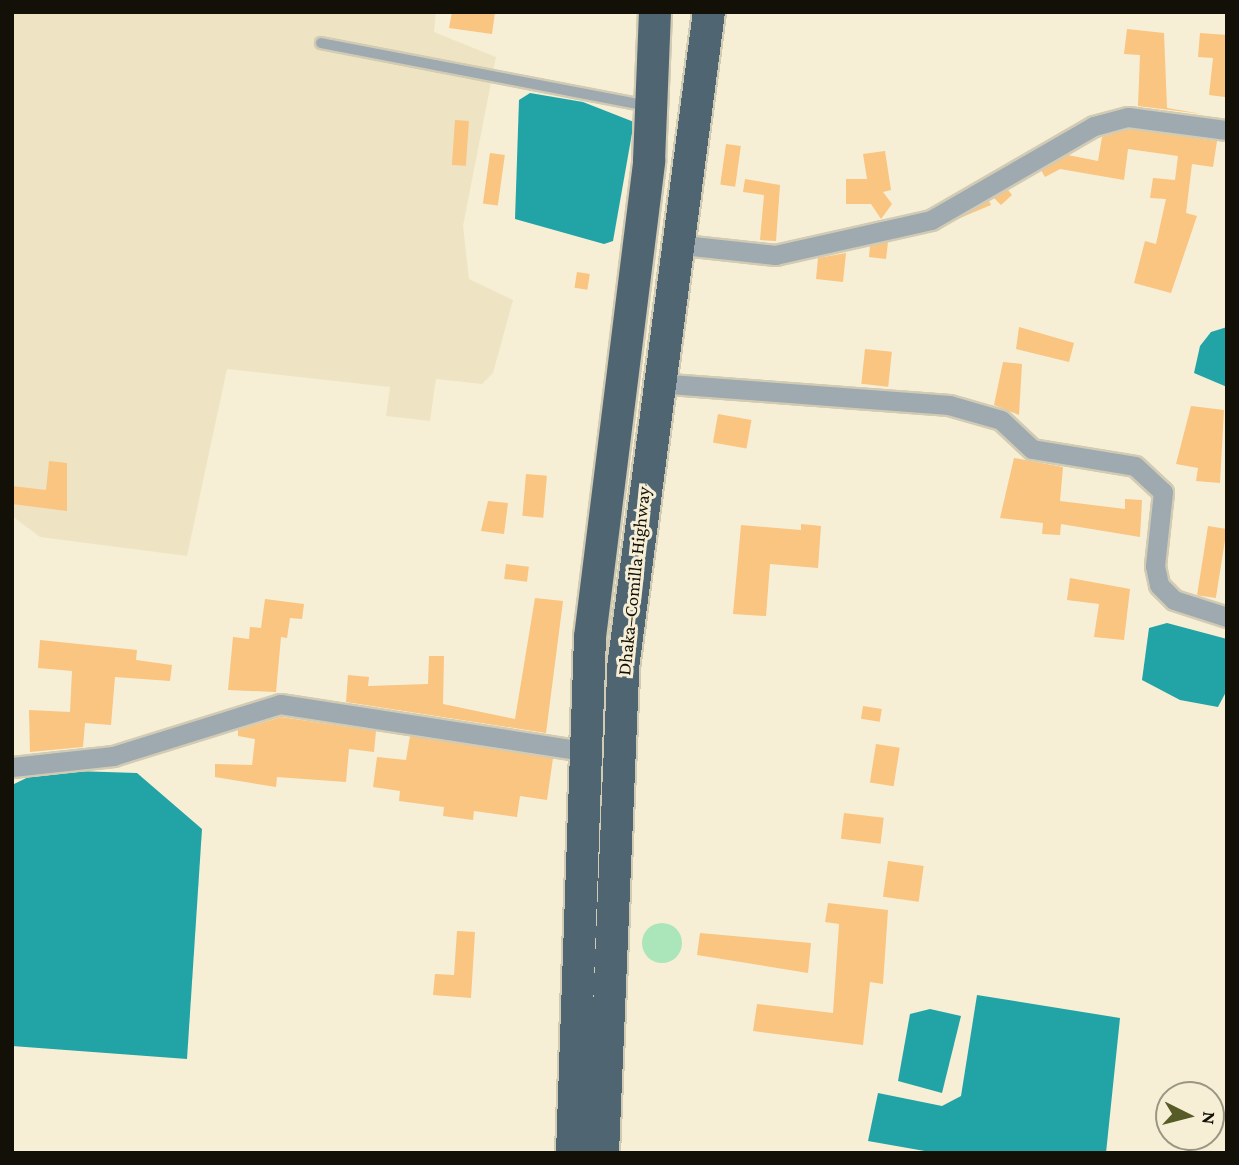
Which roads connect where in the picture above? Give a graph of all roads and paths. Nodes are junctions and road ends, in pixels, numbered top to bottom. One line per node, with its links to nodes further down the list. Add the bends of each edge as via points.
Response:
1 (655, 15): 2 (highway); 4 (highway, Dhaka–Comilla Highway)
2 (708, 18): 6 (highway, Dhaka–Comilla Highway)
3 (321, 43): 4 (lane)
4 (651, 107): 9 (highway, Dhaka–Comilla Highway, via 632,305 605,492)
5 (1227, 130): 6 (street, via 1128,117 1094,126 932,220 775,255)
6 (674, 244): 7 (highway, Dhaka–Comilla Highway)
7 (656, 383): 8 (street, via 949,405 1001,420 1032,449 1135,466 1163,492 1155,566 1159,585 1174,600); 11 (highway, Dhaka–Comilla Highway, via 624,660)
8 (1227, 617)
9 (585, 751): 10 (street, via 280,704 113,755); 11 (highway, Dhaka–Comilla Highway)
10 (12, 766)
11 (593, 1003): 12 (highway, Dhaka–Comilla Highway); 13 (highway, Dhaka–Comilla Highway)
12 (572, 1153)
13 (603, 1153)

